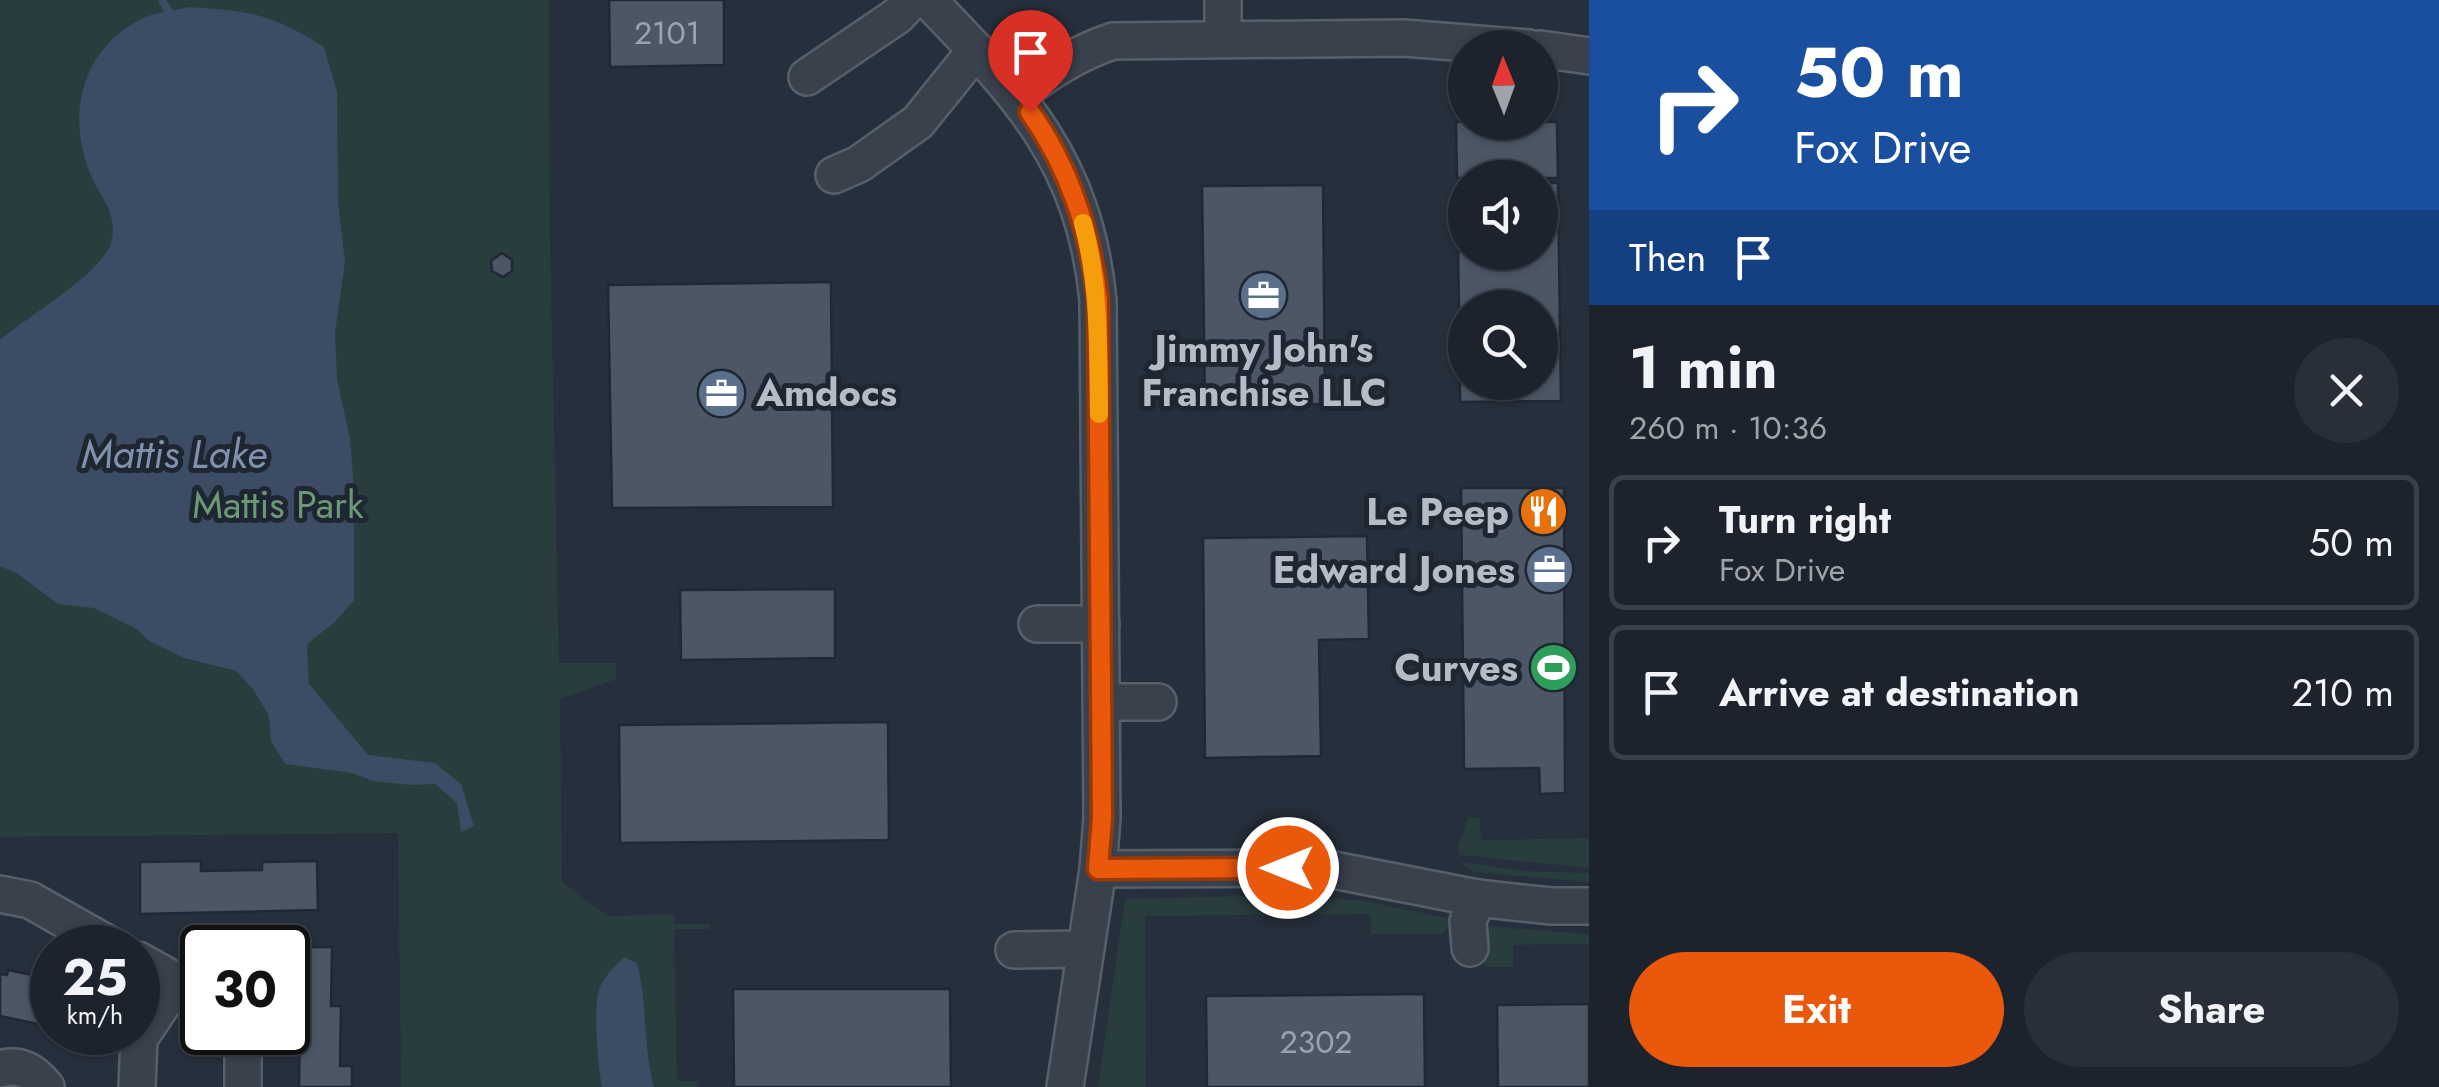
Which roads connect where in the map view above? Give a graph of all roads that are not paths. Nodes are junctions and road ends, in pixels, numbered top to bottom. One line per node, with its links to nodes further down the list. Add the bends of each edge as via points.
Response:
1 (912, 0): 9 (street)
2 (928, 0): 6 (street)
3 (1223, 0): 4 (street)
4 (1223, 38): 5 (street); 10 (street, via 1113,40 1053,68)
5 (1448, 42)
6 (976, 50): 10 (street); 11 (street, via 926,134)
7 (1558, 52): 8 (street)
8 (1589, 56)
9 (807, 78)
10 (1018, 95): 13 (street, via 1066,176 1094,264)
11 (834, 174)
12 (1037, 624): 13 (street)
13 (1102, 624): 14 (street)
14 (1101, 702): 15 (street); 16 (street)
15 (1158, 702)
16 (1098, 869): 18 (street, via 1323,868); 22 (street)
17 (0, 894): 20 (street, via 30,900)
18 (1477, 898): 19 (street); 21 (street, via 1468,922)
19 (1589, 906)
20 (74, 925)
21 (1470, 948)
22 (1085, 949): 23 (street); 30 (street)
23 (1014, 950)
24 (180, 999): 28 (street, via 139,1039)
25 (243, 1055): 29 (street)
26 (0, 1068): 27 (street, via 20,1067)
27 (46, 1087)
28 (137, 1087)
29 (243, 1087)
30 (1065, 1087)

